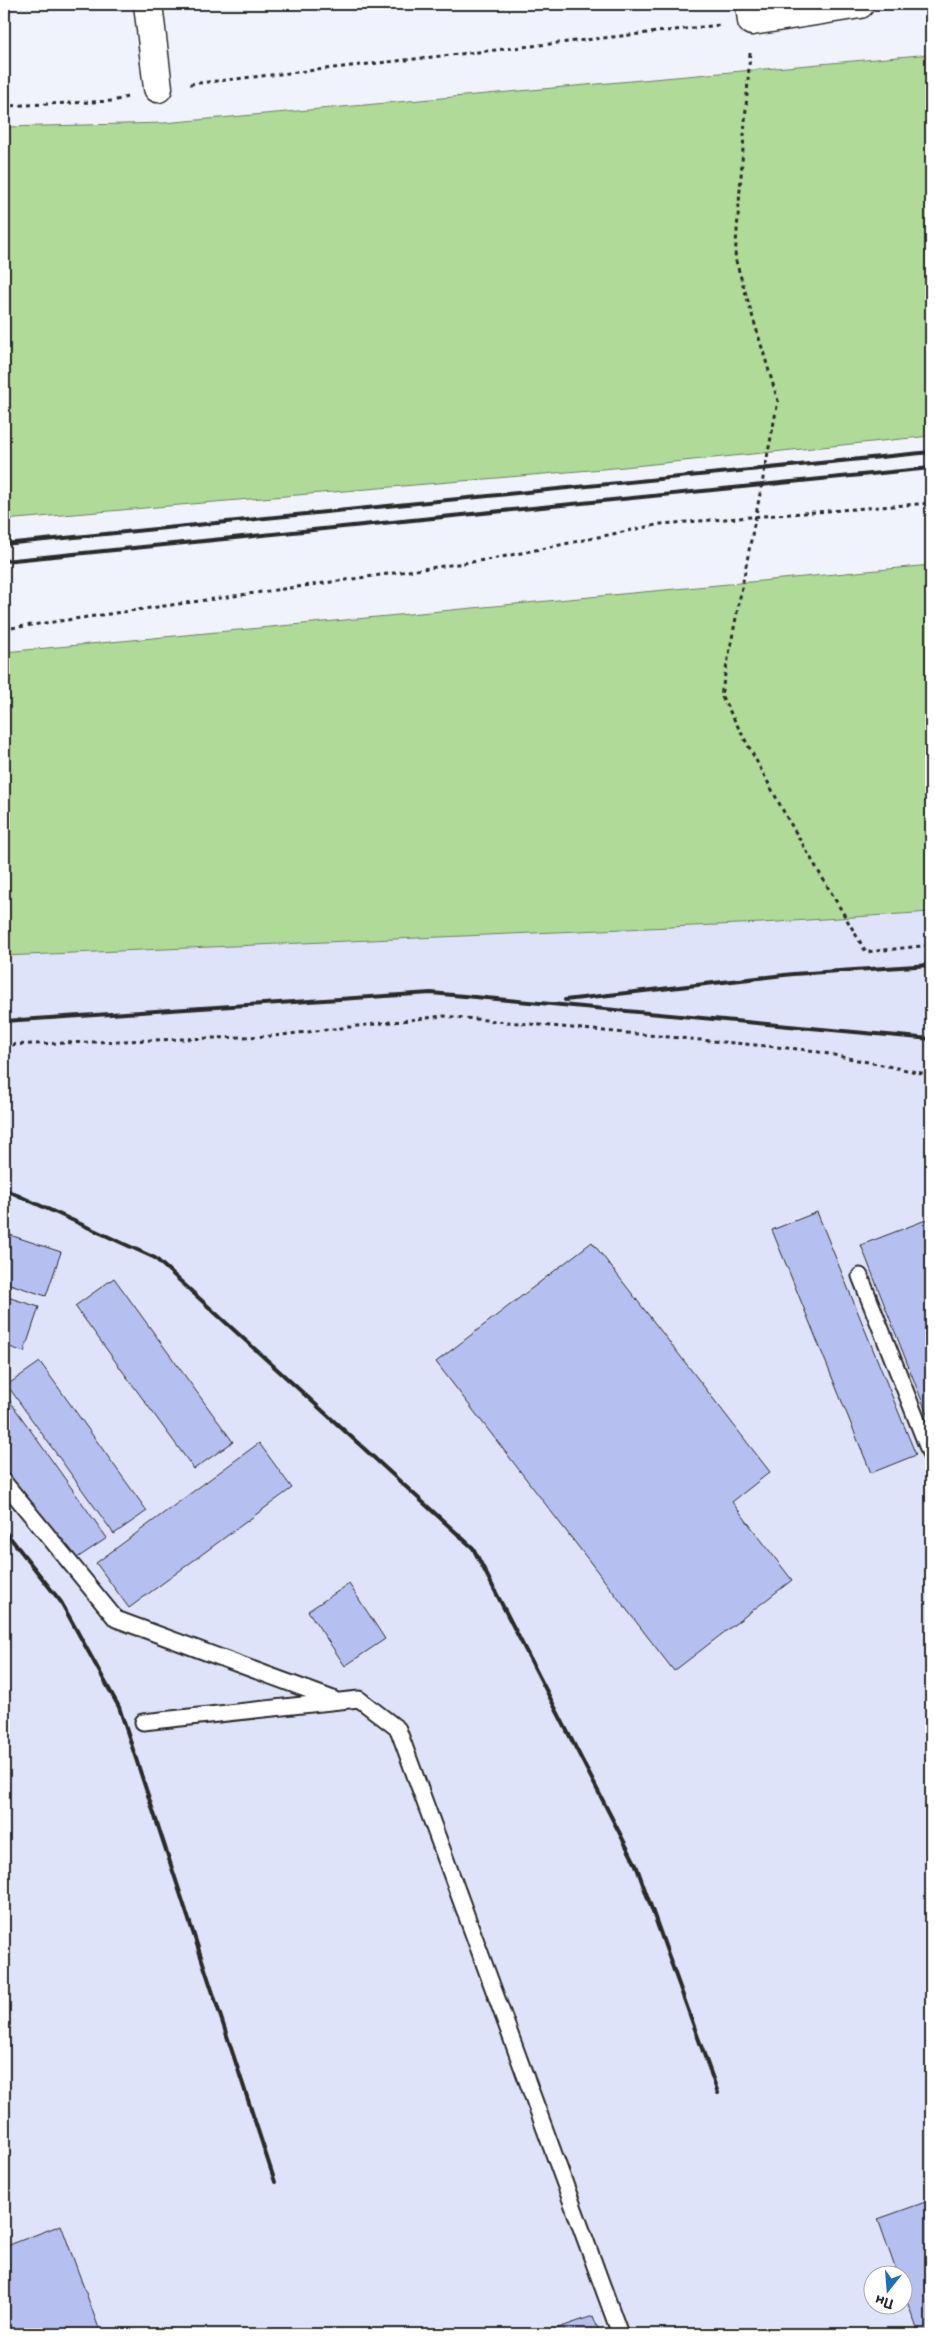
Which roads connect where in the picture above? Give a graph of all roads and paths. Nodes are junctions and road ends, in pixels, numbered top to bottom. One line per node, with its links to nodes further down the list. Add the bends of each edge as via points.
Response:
1 (148, 4): 4 (street)
2 (860, 4): 3 (street)
3 (751, 13): 4 (path); 7 (path, via 735,258 778,401)
4 (158, 88): 5 (path, via 113,101)
5 (4, 106)
6 (931, 503): 7 (path)
7 (755, 517): 8 (path, via 661,524 492,559); 9 (path, via 721,695 786,816 866,952)
8 (4, 629)
9 (931, 945)
10 (4, 1045): 11 (path, via 273,1036 443,1016 809,1050)
11 (931, 1075)
12 (860, 1276): 13 (lane)
13 (931, 1456)
14 (4, 1482): 15 (lane, via 116,1619)
15 (336, 1701): 16 (lane); 17 (lane, via 359,1699 398,1728)
16 (143, 1722)
17 (620, 2334)

